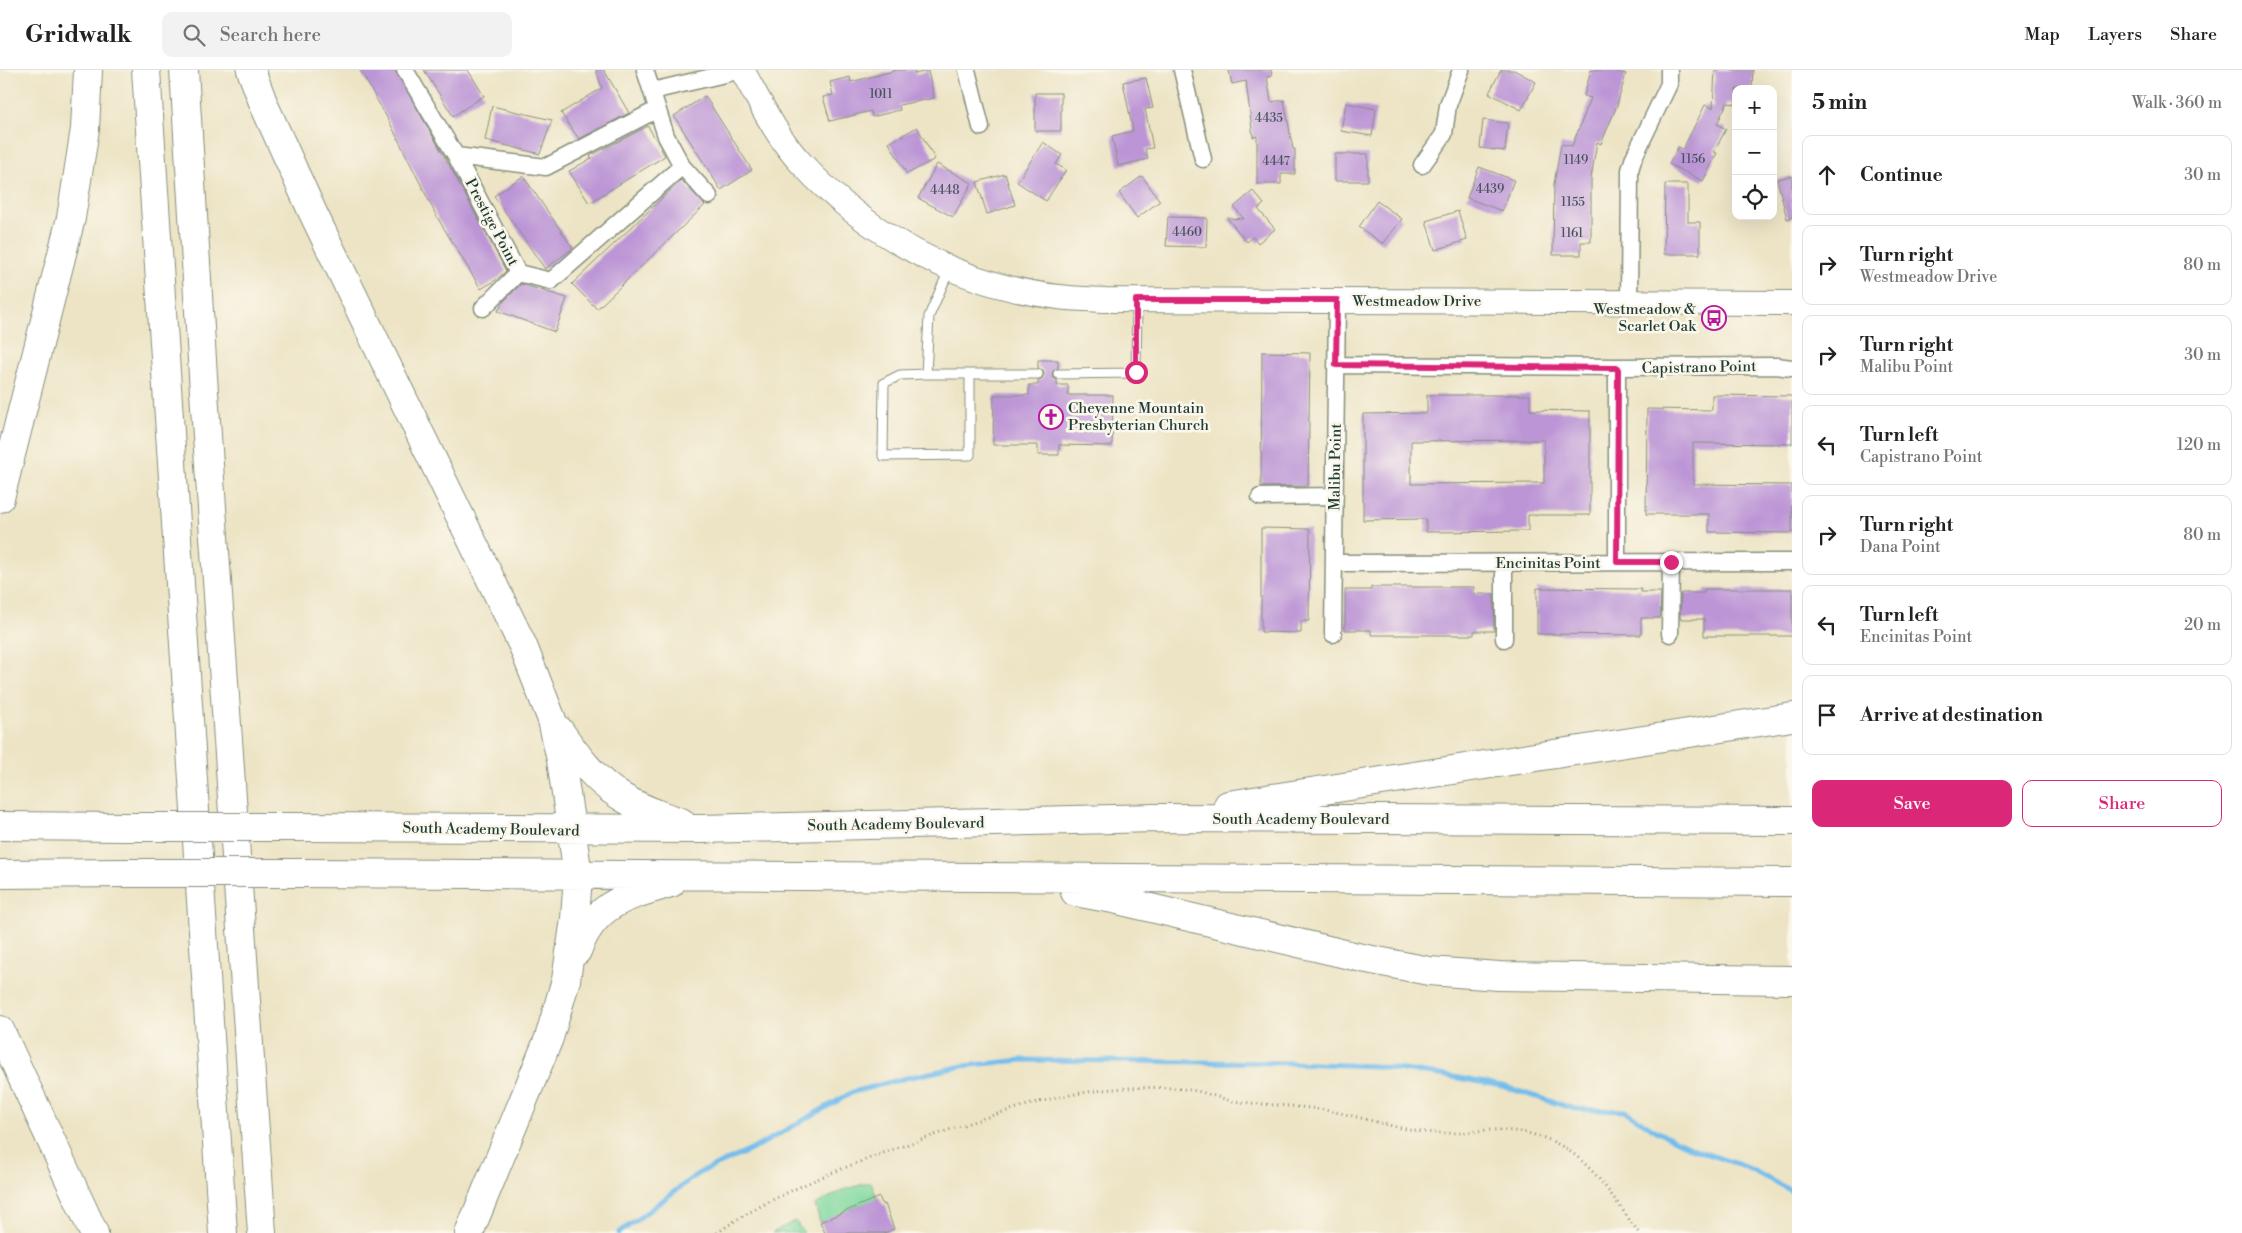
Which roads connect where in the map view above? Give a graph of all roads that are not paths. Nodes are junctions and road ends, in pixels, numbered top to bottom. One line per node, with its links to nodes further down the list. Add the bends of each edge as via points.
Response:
1 (88, 70): 36 (highway, via 85,129 71,218)
2 (146, 70): 61 (highway)
3 (184, 70): 62 (highway)
4 (251, 70): 46 (highway, via 313,213 523,646)
5 (405, 70): 15 (street, Prestige Point)
6 (645, 70): 12 (street)
7 (742, 70): 12 (street); 20 (street, Westmeadow Drive, via 795,156 840,201 879,230)
8 (967, 70): 14 (street)
9 (1182, 70): 16 (street)
10 (1461, 70): 17 (street, via 1448,105 1444,134)
11 (1669, 70): 24 (street, via 1669,84 1630,170)
12 (652, 91): 13 (street)
13 (656, 110): 15 (street, via 546,167); 18 (street)
14 (981, 126)
15 (456, 156): 21 (street, Prestige Point)
16 (1203, 160)
17 (1422, 165)
18 (682, 166): 19 (street); 21 (street, Prestige Point, via 551,281)
19 (709, 196)
20 (950, 268): 22 (street, Westmeadow Drive, via 1015,289 1059,297); 30 (lane, via 928,316)
21 (518, 273): 26 (street)
22 (1136, 300): 23 (street, Westmeadow Drive); 33 (lane, via 1136,372)
23 (1337, 300): 24 (street, Westmeadow Drive); 27 (street, Malibu Point)
24 (1629, 301): 25 (street, Westmeadow Drive)
25 (1792, 303)
26 (483, 308)
27 (1336, 365): 28 (street, Capistrano Point); 34 (street, Malibu Point)
28 (1618, 368): 29 (street, Capistrano Point); 37 (street)
29 (1792, 368)
30 (926, 374): 31 (lane); 31 (lane, via 900,375 884,383 883,456 970,455)
31 (970, 374): 32 (lane)
32 (1038, 374)
33 (1058, 374)
34 (1335, 496): 35 (street); 40 (street, Malibu Point)
35 (1260, 497)
36 (0, 498)
37 (1617, 562): 38 (street, Encinitas Point); 41 (street, Encinitas Point)
38 (1671, 562): 39 (street, Encinitas Point); 43 (street)
39 (1792, 562)
40 (1334, 563): 41 (street, Encinitas Point); 42 (street, Malibu Point)
41 (1504, 563): 44 (street)
42 (1333, 634)
43 (1670, 634)
44 (1504, 639)
45 (1792, 717): 47 (highway)
46 (552, 720): 50 (highway, via 600,783 621,799); 51 (highway)
47 (1156, 818): 48 (highway, South Academy Boulevard); 50 (highway, South Academy Boulevard)
48 (1792, 822)
49 (0, 826): 51 (highway, South Academy Boulevard, bridge)
50 (701, 829): 51 (highway, South Academy Boulevard)
51 (572, 830): 53 (highway)
52 (0, 874): 53 (highway, bridge)
53 (578, 875): 54 (highway); 57 (highway)
54 (696, 876): 55 (highway); 57 (highway, via 621,900 598,914 584,932)
55 (961, 878): 56 (highway); 58 (highway, via 1113,899 1429,971 1499,976)
56 (1792, 882)
57 (566, 980): 63 (highway, via 549,1038)
58 (1792, 980)
59 (0, 1030): 60 (highway)
60 (94, 1233)
61 (224, 1233)
62 (262, 1233)
63 (469, 1233)

